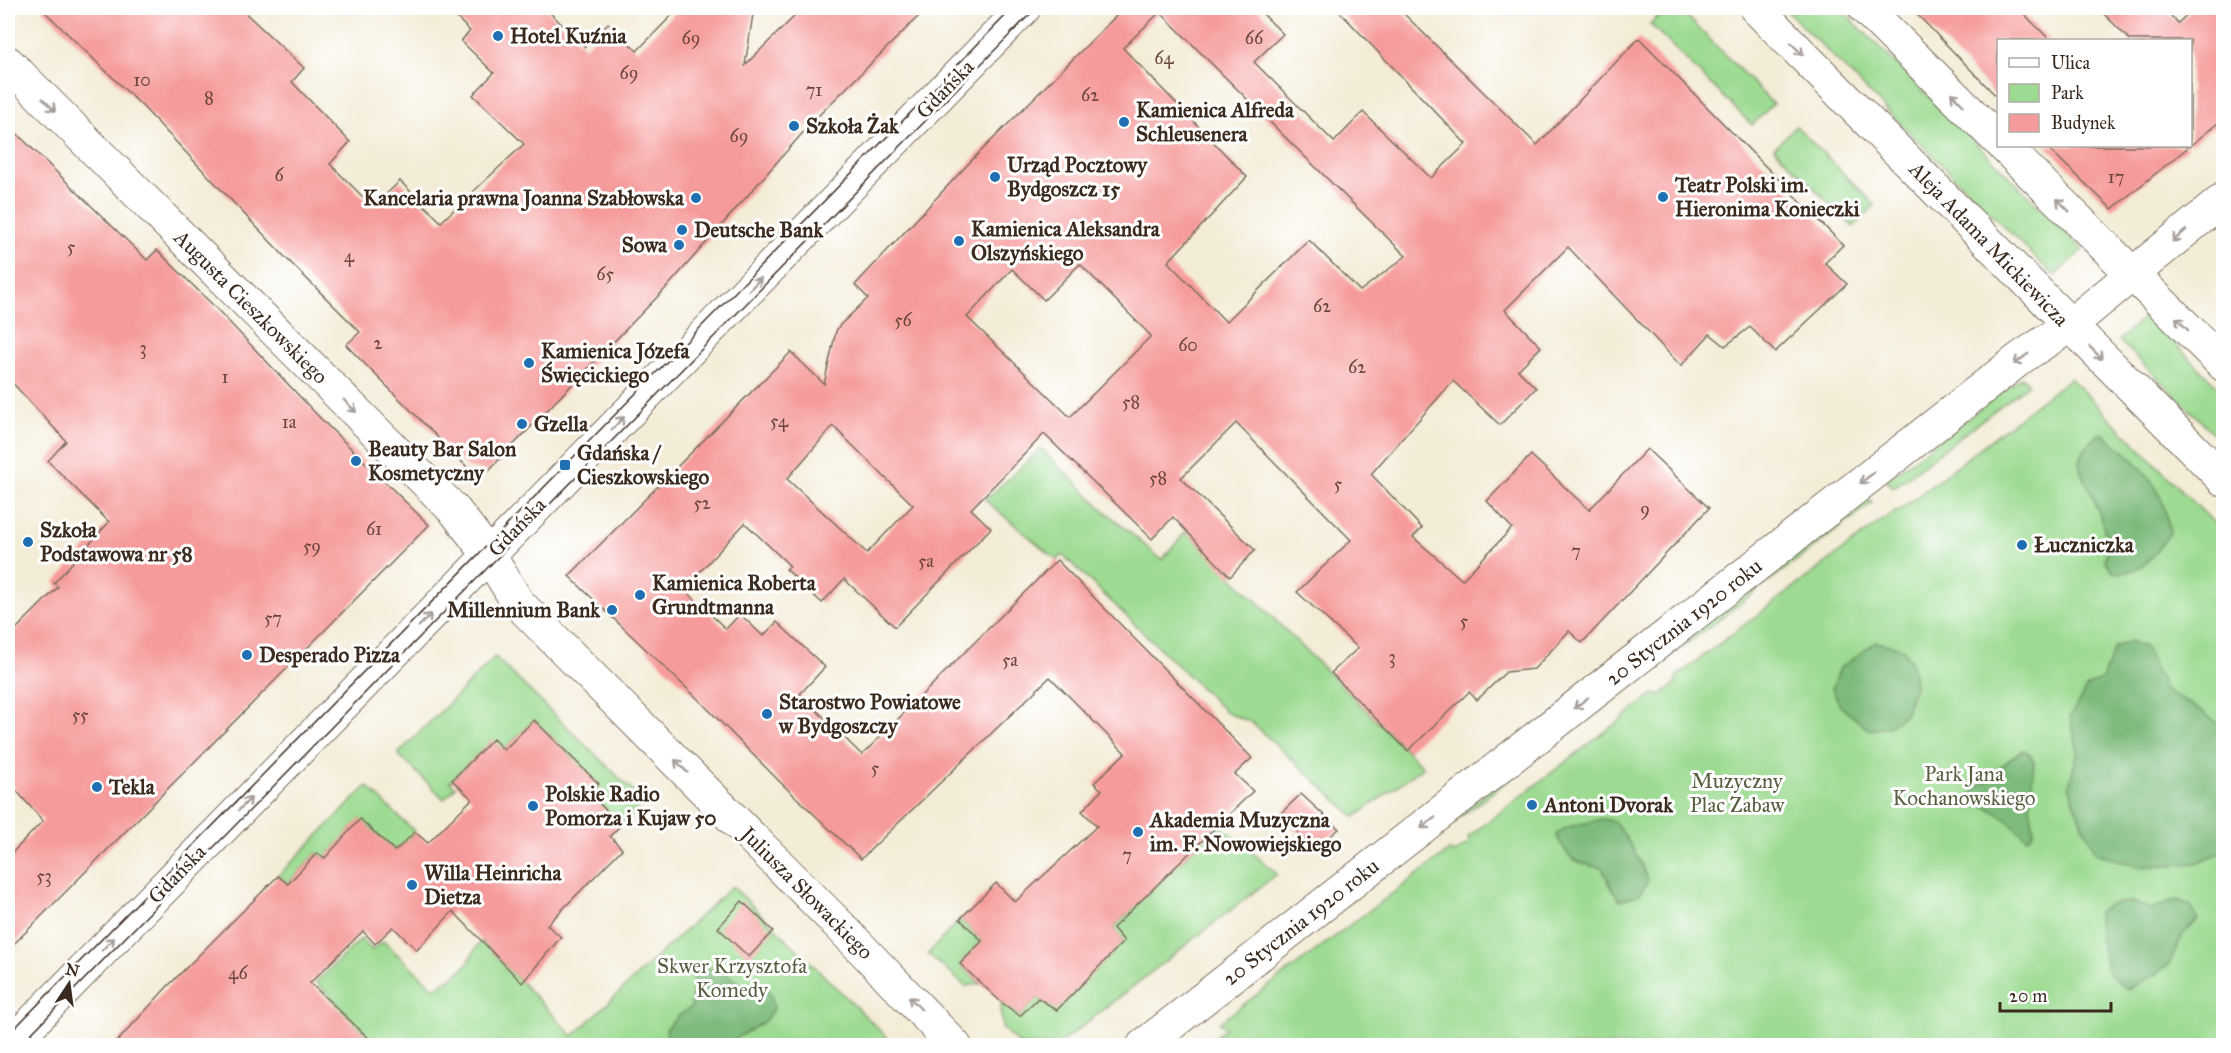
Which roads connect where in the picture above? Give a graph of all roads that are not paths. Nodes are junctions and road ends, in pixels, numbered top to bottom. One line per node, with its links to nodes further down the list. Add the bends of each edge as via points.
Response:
1 (1024, 8): 12 (street, Gdańska, one-way to 1)
2 (1756, 8): 9 (street, Aleja Adama Mickiewicza, one-way to 9)
3 (1865, 8): 5 (street, one-way to 3)
4 (8, 63): 12 (street, Augusta Cieszkowskiego, one-way to 12, via 455,511)
5 (1997, 140)
6 (2005, 147): 8 (street, one-way to 6)
7 (2223, 199): 8 (street, 20 Stycznia 1920 roku, one-way to 8)
8 (2132, 274): 9 (street, 20 Stycznia 1920 roku); 10 (street, one-way to 8)
9 (2069, 326): 11 (street, Aleja Adama Mickiewicza, one-way to 11); 15 (street, 20 Stycznia 1920 roku, one-way to 15, via 2004,371)
10 (2223, 365)
11 (2223, 480)
12 (489, 555): 13 (street, Gdańska, one-way to 12); 14 (street, Juliusza Słowackiego, one-way to 12, via 518,603)
13 (9, 1046)
14 (955, 1046)
15 (1143, 1046)

